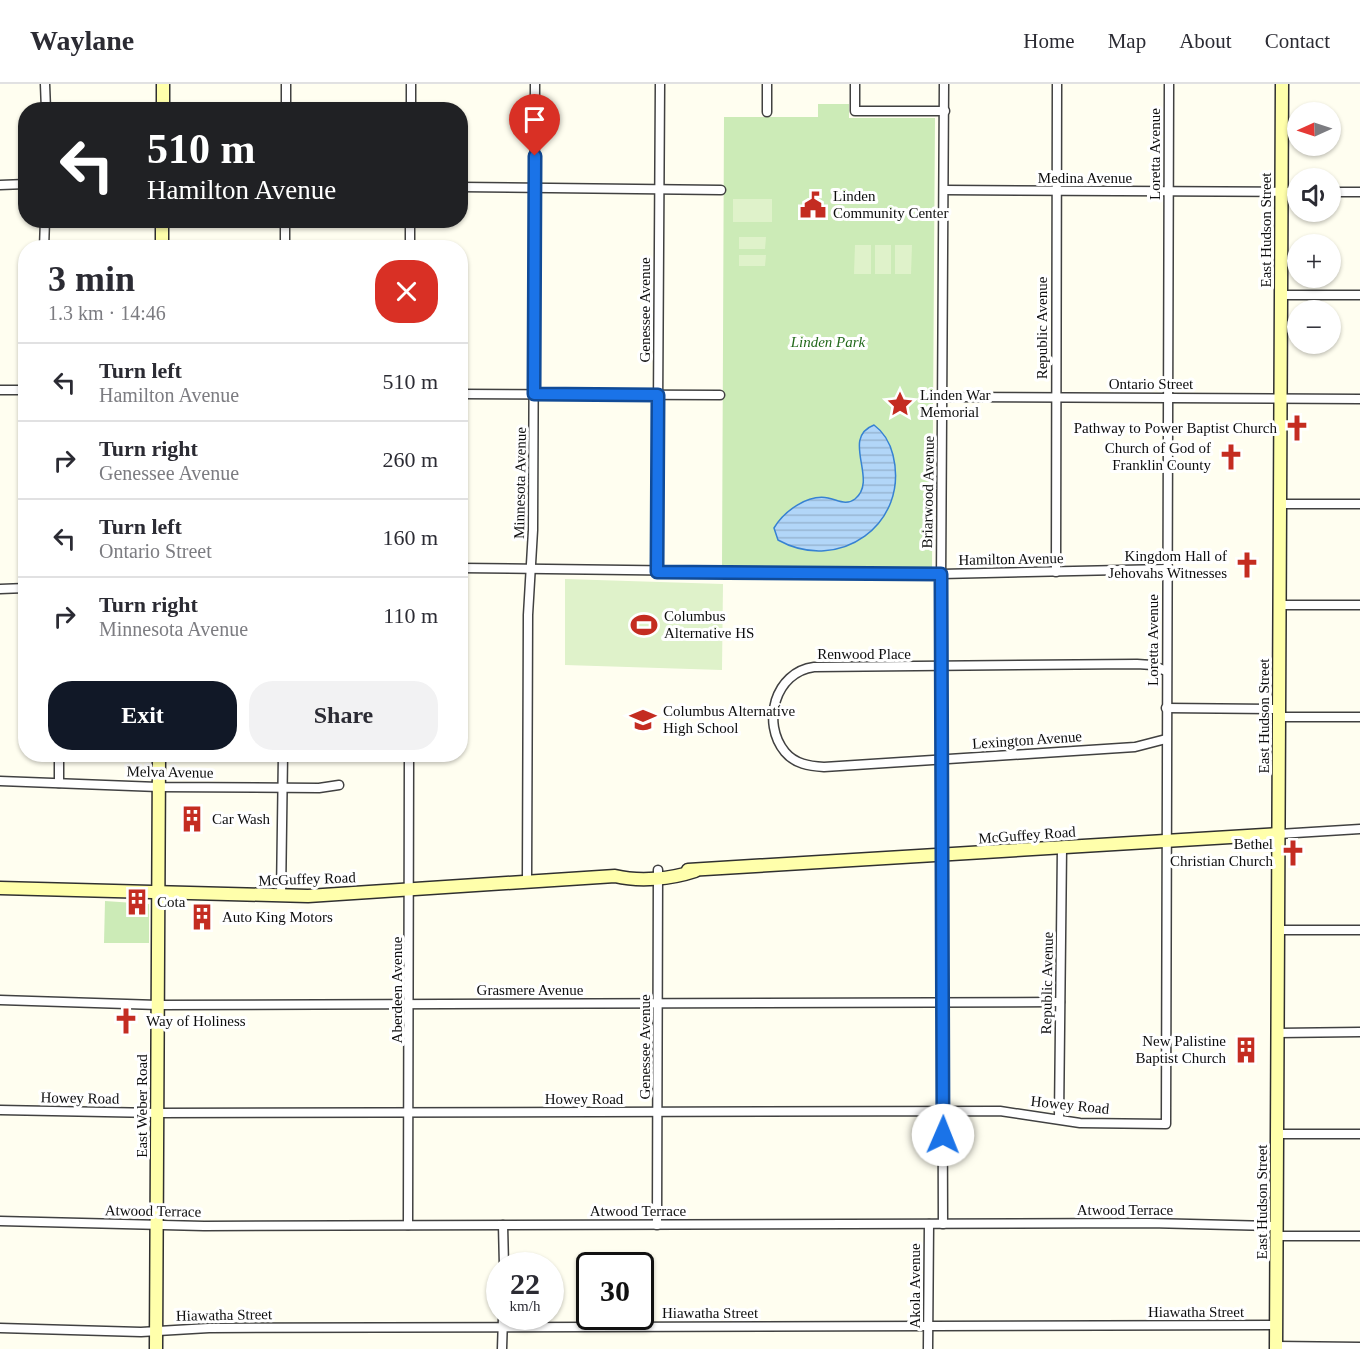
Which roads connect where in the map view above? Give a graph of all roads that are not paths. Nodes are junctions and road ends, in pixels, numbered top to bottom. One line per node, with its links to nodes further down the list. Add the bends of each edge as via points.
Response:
1 (45, 84): 13 (street)
2 (163, 84): 14 (street)
3 (286, 84): 15 (street)
4 (411, 84): 16 (street)
5 (535, 84): 22 (street, Minnesota Avenue)
6 (660, 84): 23 (street, Genessee Avenue)
7 (767, 84): 18 (street)
8 (855, 84): 17 (street, via 855,111)
9 (944, 84): 17 (street, Briarwood Avenue)
10 (1057, 84): 26 (street, Republic Avenue)
11 (1169, 84): 27 (street, Loretta Avenue)
12 (1282, 84): 28 (street, East Hudson Street)
13 (46, 102)
14 (163, 102)
15 (286, 102)
16 (411, 102)
17 (945, 111): 25 (street, Briarwood Avenue)
18 (767, 112)
19 (18, 184): 20 (street)
20 (0, 185)
21 (468, 187): 22 (street)
22 (534, 188): 23 (street); 37 (street, Minnesota Avenue)
23 (660, 189): 24 (street); 38 (street, Genessee Avenue)
24 (721, 190)
25 (944, 190): 26 (street, Medina Avenue); 40 (street, Briarwood Avenue)
26 (1057, 191): 27 (street, Medina Avenue); 41 (street, Republic Avenue)
27 (1168, 192): 28 (street, Medina Avenue); 42 (street, Loretta Avenue)
28 (1281, 192): 29 (street, Medina Avenue); 32 (street, East Hudson Street)
29 (1287, 192)
30 (1341, 192): 31 (street)
31 (1360, 192)
32 (1281, 295): 33 (street); 43 (street, East Hudson Street)
33 (1360, 295)
34 (0, 390): 35 (street)
35 (18, 390)
36 (468, 394): 37 (street)
37 (534, 394): 38 (street); 49 (street, Minnesota Avenue)
38 (658, 395): 39 (street); 50 (street, Genessee Avenue)
39 (720, 395)
40 (943, 396): 41 (street, Ontario Street); 52 (street, Briarwood Avenue)
41 (1056, 398): 42 (street, Ontario Street); 51 (street, Republic Avenue)
42 (1168, 398): 43 (street, Ontario Street); 48 (street, Loretta Avenue)
43 (1281, 398): 44 (street, Ontario Street); 45 (street, East Hudson Street)
44 (1360, 399)
45 (1280, 504): 46 (street); 55 (street, East Hudson Street)
46 (1360, 504)
47 (468, 568): 49 (street, Hamilton Avenue)
48 (1167, 569): 51 (street, Hamilton Avenue); 58 (street, Loretta Avenue)
49 (532, 570): 50 (street, Hamilton Avenue); 80 (street, Minnesota Avenue, via 528,623)
50 (657, 572): 52 (street, Hamilton Avenue)
51 (1056, 572): 52 (street, Hamilton Avenue)
52 (941, 574): 57 (street, Briarwood Avenue)
53 (18, 588): 54 (street)
54 (0, 589)
55 (1280, 605): 56 (street); 60 (street, East Hudson Street)
56 (1360, 605)
57 (942, 667): 58 (street, Renwood Place, via 1137,664); 63 (street, Renwood Place, via 814,667 794,672 781,687 775,703 777,736); 64 (street, Briarwood Avenue)
58 (1167, 671): 59 (street, Loretta Avenue)
59 (1166, 708): 60 (street); 62 (street, Loretta Avenue)
60 (1280, 713): 61 (street); 75 (street, East Hudson Street)
61 (1360, 717)
62 (1166, 739): 64 (street, Lexington Avenue, via 1135,747); 76 (street, Loretta Avenue)
63 (785, 753): 64 (street, Lexington Avenue, via 802,765 824,767)
64 (943, 759): 78 (street, Briarwood Avenue)
65 (59, 762): 70 (street)
66 (159, 762): 72 (street, East Weber Road)
67 (283, 762): 73 (street)
68 (409, 762): 82 (street, Aberdeen Avenue)
69 (0, 781): 70 (street, Melva Avenue)
70 (59, 783): 72 (street, Melva Avenue)
71 (339, 785): 73 (street, Melva Avenue)
72 (159, 786): 73 (street, Melva Avenue); 83 (street, East Weber Road)
73 (282, 787): 84 (street)
74 (1360, 829): 75 (street, McGuffey Road)
75 (1279, 834): 76 (street, McGuffey Road); 85 (street, East Hudson Street)
76 (1166, 842): 77 (street, McGuffey Road); 101 (street, Loretta Avenue)
77 (1062, 848): 78 (street, McGuffey Road); 88 (street, Republic Avenue)
78 (943, 855): 79 (street, McGuffey Road, via 695,871 680,876); 90 (street, Briarwood Avenue)
79 (658, 874): 80 (street, McGuffey Road); 89 (street, Genessee Avenue)
80 (527, 882): 82 (street, McGuffey Road)
81 (0, 888): 83 (street, McGuffey Road)
82 (410, 889): 84 (street, McGuffey Road); 91 (street, Aberdeen Avenue)
83 (158, 894): 84 (street, McGuffey Road); 92 (street, East Weber Road)
84 (281, 896)
85 (1278, 930): 86 (street); 94 (street, East Hudson Street)
86 (1360, 930)
87 (0, 1000): 92 (street, Grasmere Avenue)
88 (1060, 1002): 90 (street, Grasmere Avenue); 100 (street, Republic Avenue)
89 (659, 1003): 90 (street, Grasmere Avenue); 91 (street, Grasmere Avenue); 96 (street, Genessee Avenue)
90 (944, 1003): 97 (street, Briarwood Avenue)
91 (411, 1004): 92 (street, Grasmere Avenue); 99 (street, Aberdeen Avenue)
92 (158, 1005): 98 (street, East Weber Road)
93 (1360, 1032): 94 (street)
94 (1278, 1033): 102 (street, East Hudson Street)
95 (0, 1110): 98 (street, Howey Road)
96 (659, 1112): 97 (street, Howey Road); 99 (street, Howey Road); 110 (street, Genessee Avenue)
97 (943, 1112): 100 (street, Howey Road); 106 (street, Briarwood Avenue)
98 (157, 1113): 99 (street, Howey Road); 107 (street, East Weber Road)
99 (410, 1113): 108 (street, Aberdeen Avenue)
100 (1059, 1118): 101 (street, Howey Road, via 1080,1123)
101 (1166, 1124)
102 (1277, 1134): 103 (street); 111 (street, East Hudson Street)
103 (1360, 1134)
104 (0, 1221): 107 (street, Atwood Terrace)
105 (929, 1224): 106 (street, Atwood Terrace); 110 (street, Atwood Terrace); 115 (street, Akola Avenue)
106 (943, 1224): 111 (street, Atwood Terrace)
107 (156, 1225): 108 (street, Atwood Terrace); 119 (street, East Weber Road)
108 (408, 1225): 109 (street, Atwood Terrace)
109 (503, 1225): 110 (street, Atwood Terrace); 113 (street)
110 (657, 1225)
111 (1277, 1231): 112 (street, Atwood Terrace); 114 (street, East Hudson Street)
112 (1360, 1236)
113 (504, 1252)
114 (1276, 1325): 115 (street, Hiawatha Street); 122 (street, East Hudson Street)
115 (928, 1326): 118 (street, Hiawatha Street); 125 (street, Akola Avenue)
116 (0, 1328): 119 (street, Hiawatha Street)
117 (486, 1328): 119 (street, Hiawatha Street)
118 (564, 1328)
119 (156, 1330): 123 (street, East Weber Road)
120 (502, 1330): 124 (street)
121 (1360, 1347): 122 (street)
122 (1276, 1348)
123 (156, 1349)
124 (502, 1349)
125 (928, 1349)

